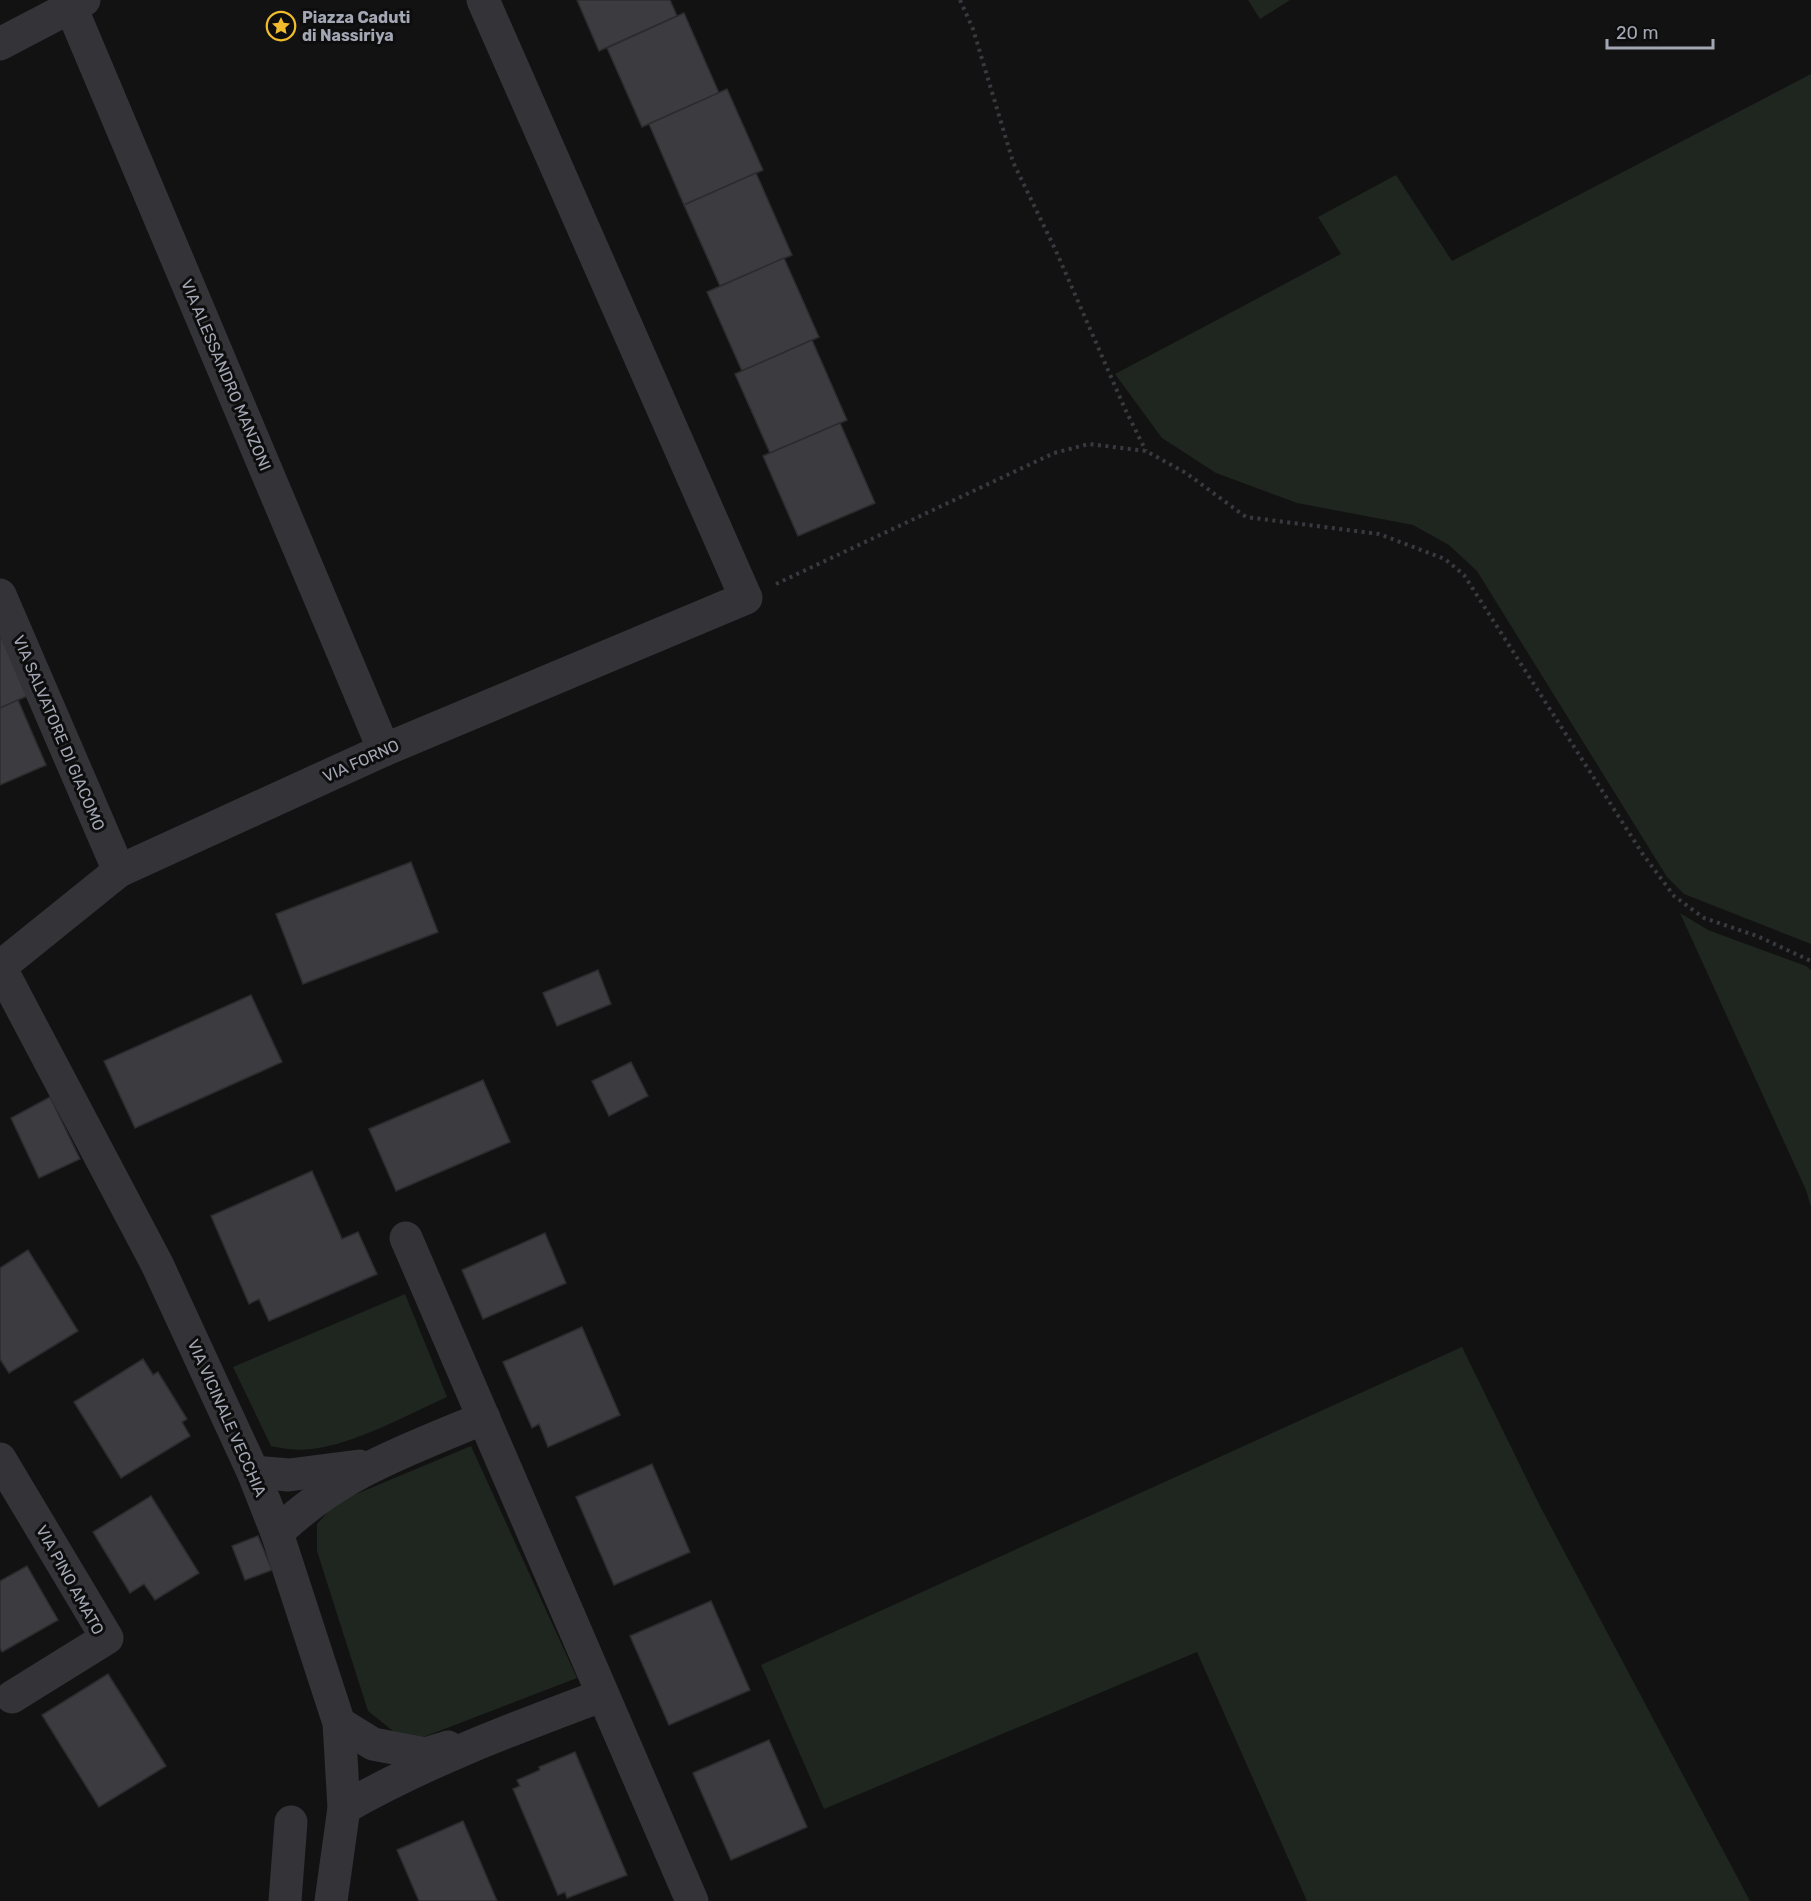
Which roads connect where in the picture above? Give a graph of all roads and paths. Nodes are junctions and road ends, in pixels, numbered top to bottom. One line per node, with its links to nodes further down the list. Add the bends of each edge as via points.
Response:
1 (483, 0): 7 (street)
2 (960, 0): 5 (path, via 973,29 1013,162)
3 (74, 2): 4 (street); 8 (street, VIA ALESSANDRO MANZONI)
4 (0, 44)
5 (1146, 451): 7 (path, via 1089,444 1054,453); 10 (path, via 1186,473 1246,517 1379,534 1445,559 1464,575 1642,853 1674,896 1704,918 1757,936)
6 (0, 595): 9 (street, VIA SALVATORE DI GIACOMO)
7 (747, 598): 8 (street, VIA FORNO)
8 (384, 750): 9 (street, VIA FORNO)
9 (119, 871): 11 (street, VIA FORNO)
10 (1811, 961)
11 (0, 967): 16 (street, VIA VICINALE VECCHIA, via 157,1264)
12 (406, 1238): 13 (street)
13 (484, 1418): 15 (street); 18 (street)
14 (0, 1459): 19 (street, VIA PINO AMATO, via 106,1638)
15 (376, 1463): 16 (street, via 289,1475); 17 (street, via 327,1491)
16 (253, 1472): 17 (street, VIA VICINALE VECCHIA)
17 (277, 1533): 20 (street, VIA VICINALE VECCHIA)
18 (603, 1695): 21 (street); 26 (street)
19 (12, 1697)
20 (339, 1723): 21 (street, via 373,1744 425,1754); 22 (street, VIA VICINALE VECCHIA)
21 (499, 1734): 22 (street, via 388,1782)
22 (344, 1808): 25 (street, VIA VICINALE VECCHIA)
23 (291, 1822): 24 (street)
24 (285, 1901)
25 (331, 1901)
26 (692, 1901)

